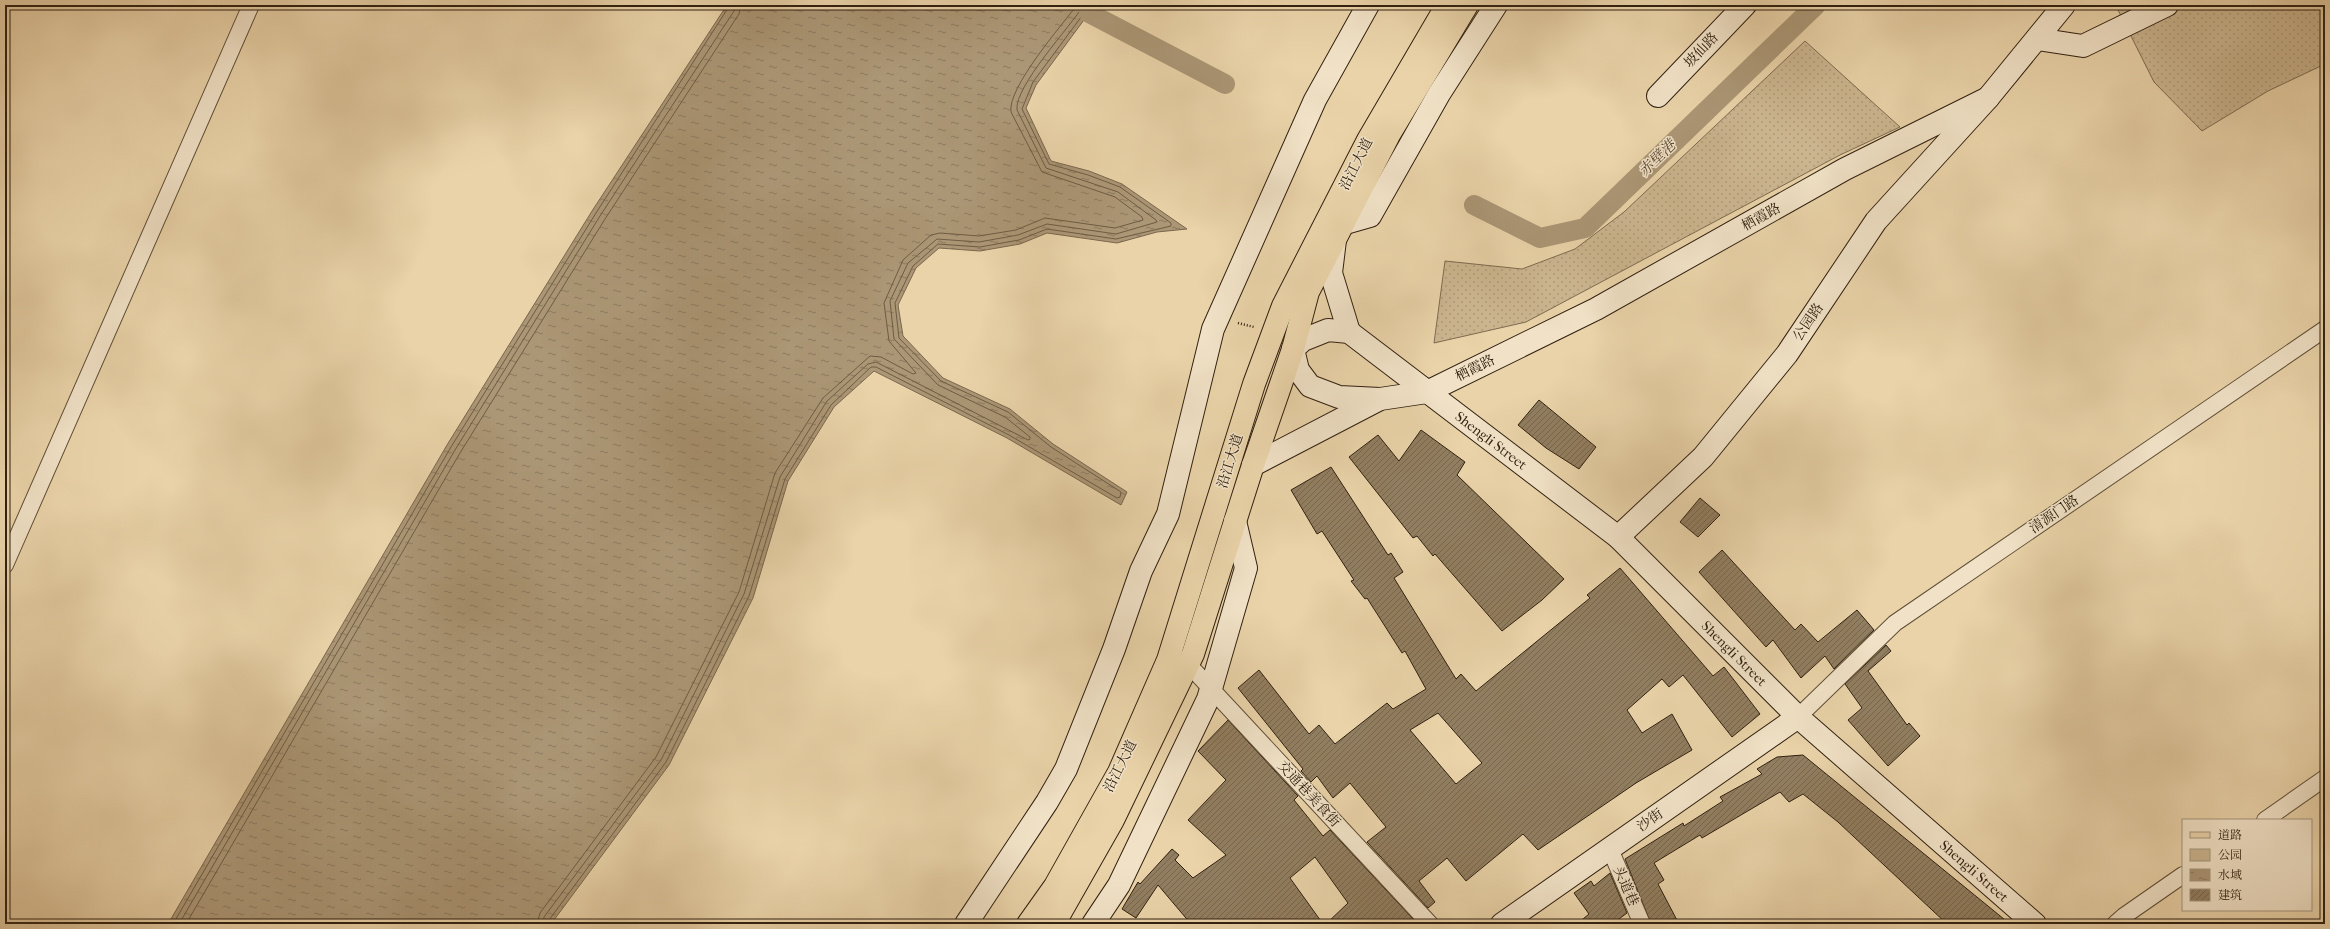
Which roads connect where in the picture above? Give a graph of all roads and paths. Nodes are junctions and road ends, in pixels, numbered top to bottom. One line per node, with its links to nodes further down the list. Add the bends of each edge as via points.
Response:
1 (251, 5): 24 (street)
2 (1368, 5): 14 (street, via 1315,100)
3 (1447, 5): 13 (main road, 沿江大道, via 1368,140)
4 (1467, 5): 12 (main road, 沿江大道, via 1390,133)
5 (1496, 5): 12 (street, via 1439,94 1370,216)
6 (1745, 5): 10 (street, 坡仙路)
7 (2064, 5): 9 (street, 栖霞路)
8 (2167, 5): 9 (street, via 2083,46)
9 (2037, 39): 11 (street, 栖霞路)
10 (1658, 96)
11 (1988, 98): 19 (street, 栖霞路, via 1845,169 1596,309); 23 (street, 公园路, via 1876,221 1787,354 1703,457)
12 (1339, 232): 17 (street, via 1332,273); 18 (main road, 沿江大道, via 1308,292)
13 (1283, 306): 16 (main road, 沿江大道); 18 (street)
14 (1218, 318): 16 (path); 32 (street, via 1211,337 1168,514 1141,571 1114,649 1066,769)
15 (2325, 329): 27 (street, 清源门路, via 1895,623)
16 (1274, 331): 33 (main road, 沿江大道, via 1254,384 1168,660 1119,772 1055,886)
17 (1349, 332): 18 (street, via 1328,330 1303,340); 19 (street, Shengli Street)
18 (1294, 349): 20 (street, via 1298,370 1310,386 1339,398); 21 (main road, 沿江大道)
19 (1427, 392): 20 (street, 栖霞路); 23 (street, Shengli Street)
20 (1380, 399): 21 (street)
21 (1253, 465): 22 (main road, 沿江大道)
22 (1235, 521): 25 (main road, 沿江大道); 26 (street, via 1246,568)
23 (1618, 537): 27 (street, Shengli Street)
24 (5, 565)
25 (1188, 664): 26 (street, 交通巷美食街); 34 (main road, 沿江大道, via 1113,820)
26 (1211, 689): 35 (street, via 1119,885); 36 (street, 交通巷美食街)
27 (1798, 717): 30 (street, 沙街); 39 (street, Shengli Street)
28 (2325, 778): 29 (street)
29 (2266, 819)
30 (1610, 849): 37 (street, 沙街); 38 (street, 头道巷)
31 (2182, 876): 40 (street)
32 (966, 924)
33 (1028, 924)
34 (1054, 924)
35 (1093, 924)
36 (1430, 924)
37 (1502, 924)
38 (1642, 924)
39 (2035, 924)
40 (2115, 924)

